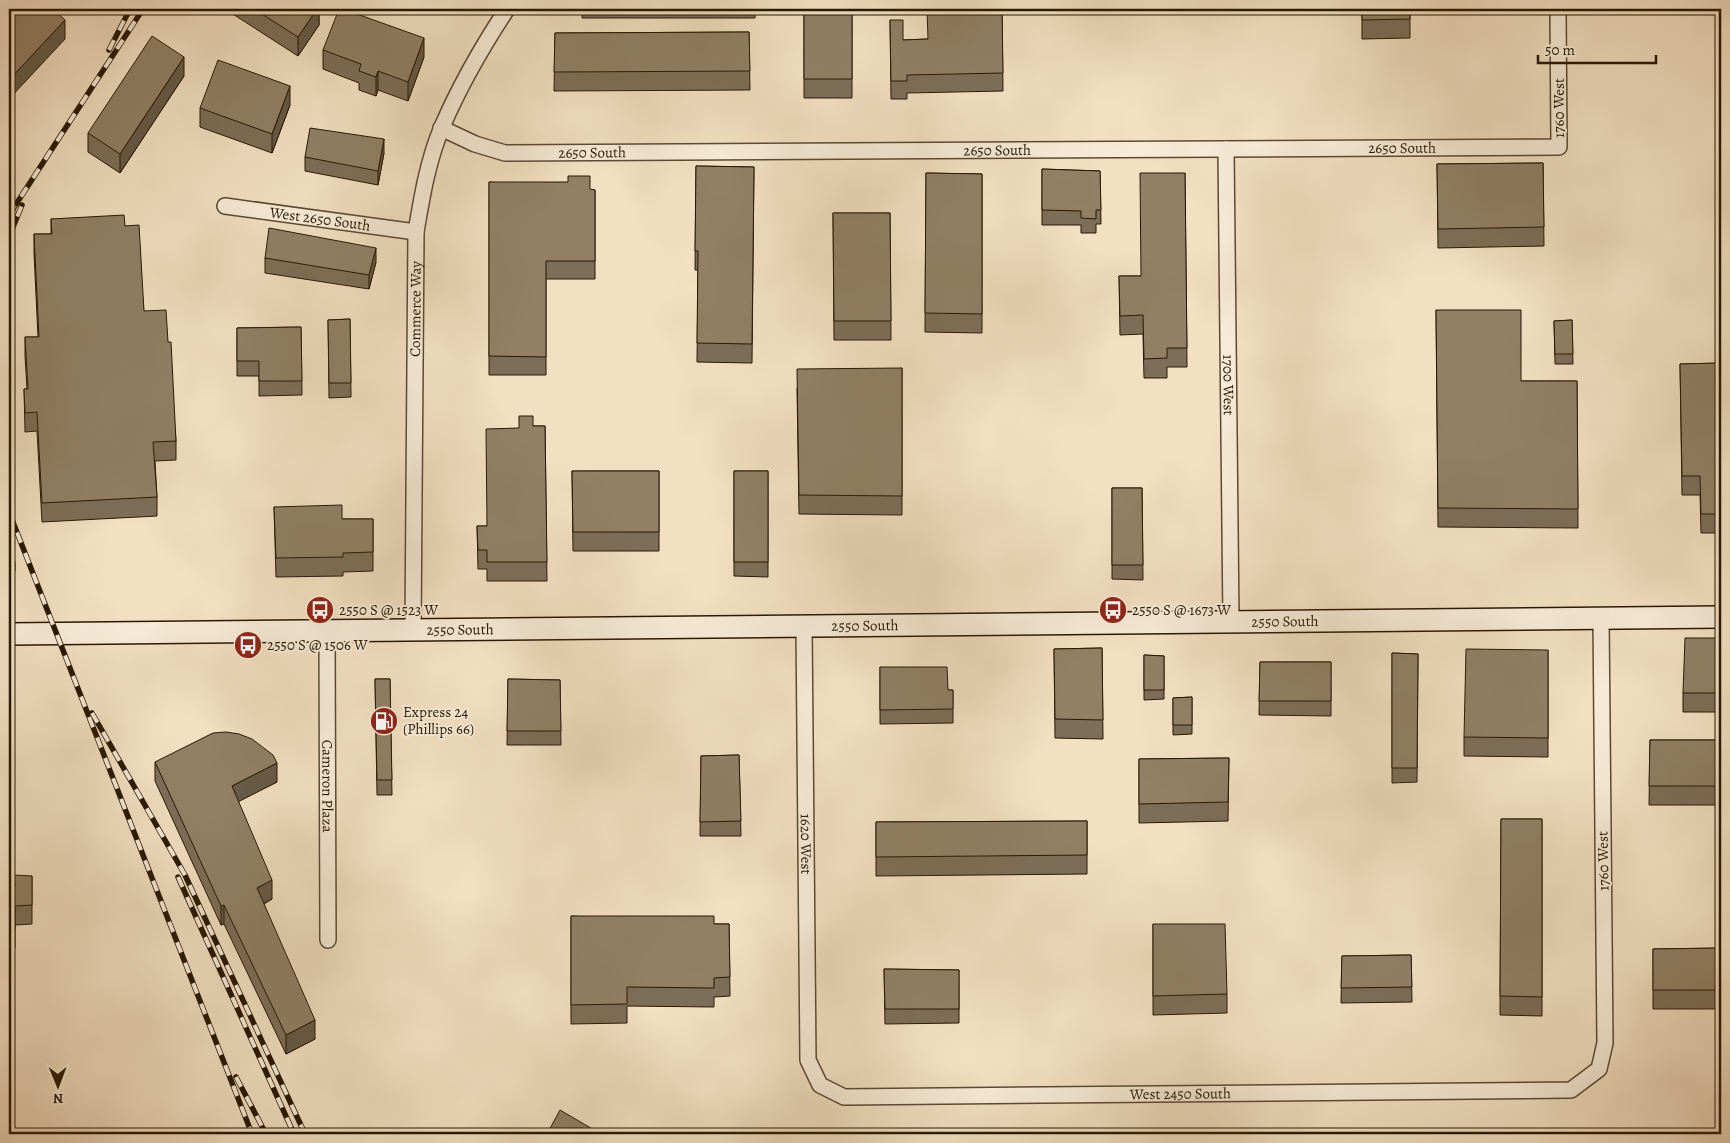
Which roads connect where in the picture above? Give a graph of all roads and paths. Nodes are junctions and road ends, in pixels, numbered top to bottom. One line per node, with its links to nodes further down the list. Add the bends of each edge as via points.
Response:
1 (507, 9): 3 (street, Commerce Way, via 476,56)
2 (1558, 9): 4 (street, 1760 West)
3 (441, 128): 5 (street, 2650 South, via 475,144 505,153); 7 (street, Commerce Way, via 425,181)
4 (1559, 148): 5 (street, 2650 South)
5 (1226, 149): 10 (street, 1700 West)
6 (225, 206): 7 (street, West 2650 South)
7 (416, 232): 12 (street, Commerce Way)
8 (1721, 617): 9 (main road, 2550 South)
9 (1601, 618): 10 (main road, 2550 South); 17 (street, 1760 West, via 1604,1043 1599,1069)
10 (1231, 622): 11 (main road, 2550 South)
11 (804, 626): 12 (main road, 2550 South); 16 (street, 1620 West)
12 (413, 630): 13 (main road, 2550 South)
13 (327, 631): 14 (main road, 2550 South); 15 (street, Cameron Plaza)
14 (9, 634)
15 (328, 940)
16 (808, 1060): 17 (street, West 2450 South, via 820,1085 844,1097)
17 (1571, 1090)

